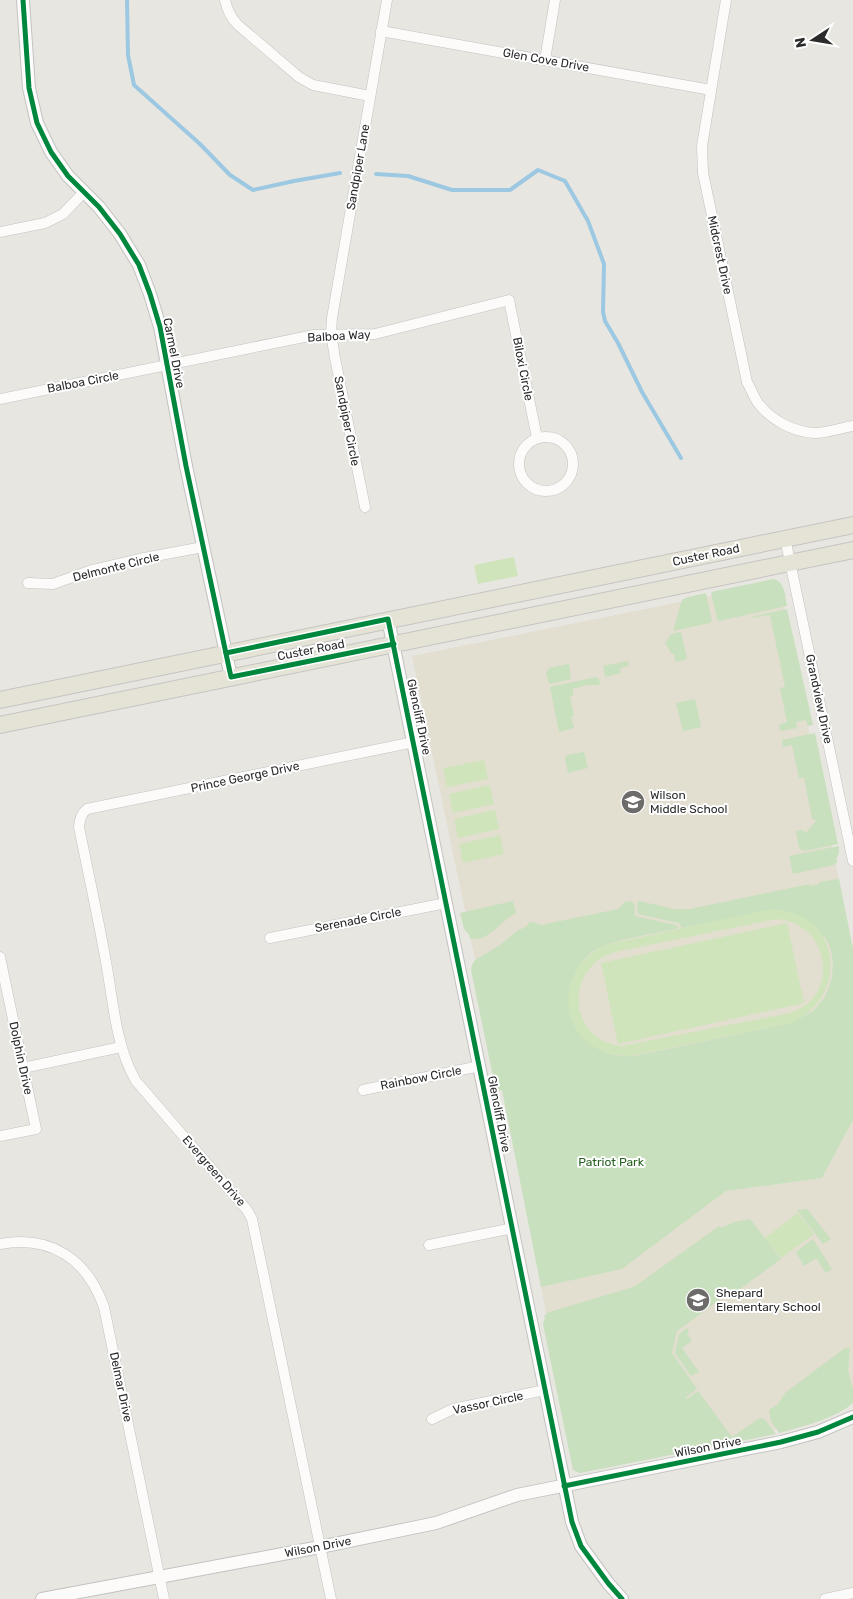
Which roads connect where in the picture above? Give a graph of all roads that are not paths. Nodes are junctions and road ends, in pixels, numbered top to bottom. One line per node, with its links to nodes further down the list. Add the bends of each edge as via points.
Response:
1 (23, 0): 10 (street, Carmel Drive, via 29,88 37,123 51,152)
2 (225, 0): 9 (street, via 233,20 298,77 313,85)
3 (387, 0): 6 (street, Sandpiper Lane)
4 (555, 0): 7 (street)
5 (726, 0): 8 (street, Midcrest Drive)
6 (382, 31): 7 (street, Glen Cove Drive); 9 (street, Sandpiper Lane)
7 (545, 60): 8 (street, Glen Cove Drive)
8 (711, 90): 16 (street, Midcrest Drive, via 702,146 703,173 747,382 758,402 780,423 816,433)
9 (370, 96): 13 (street, Sandpiper Lane)
10 (84, 192): 11 (street, via 63,214 45,223); 14 (street, Carmel Drive, via 99,206 139,265 160,327)
11 (0, 232)
12 (509, 300): 13 (street, Balboa Way, via 375,334); 17 (street, Biloxi Circle)
13 (331, 334): 14 (street, Balboa Way); 18 (street, Sandpiper Circle)
14 (166, 365): 15 (street, Balboa Circle); 21 (street, Carmel Drive)
15 (0, 399)
16 (853, 426)
17 (537, 438): 17 (street, via 527,443 521,452 518,462 520,473 534,489 544,492 555,490 571,476 572,454 558,439)
18 (365, 508)
19 (853, 525): 20 (main road, Custer Road)
20 (785, 538): 23 (street, Grandview Drive); 25 (main road, Custer Road)
21 (203, 547): 24 (street, Delmonte Circle, via 92,570 53,584); 27 (street, Carmel Drive)
22 (853, 550): 23 (main road, Custer Road)
23 (790, 563): 26 (main road, Custer Road); 33 (street, Grandview Drive)
24 (28, 583)
25 (388, 619): 26 (street, Glencliff Drive); 27 (main road, Custer Road)
26 (394, 644): 28 (main road, Custer Road); 31 (street, Glencliff Drive)
27 (226, 653): 28 (street, Carmel Drive); 29 (main road, Custer Road)
28 (231, 677): 30 (main road, Custer Road)
29 (0, 700)
30 (0, 725)
31 (414, 742): 32 (street, Prince George Drive, via 87,809); 34 (street, Glencliff Drive)
32 (80, 818): 37 (street, Evergreen Drive, via 79,827)
33 (853, 861)
34 (446, 903): 35 (street, Serenade Circle); 38 (street, Glencliff Drive)
35 (270, 938)
36 (0, 957): 39 (street, Dolphin Drive)
37 (121, 1047): 39 (street); 49 (street, Evergreen Drive, via 136,1081 252,1219)
38 (480, 1066): 40 (street, Rainbow Circle); 42 (street, Glencliff Drive)
39 (23, 1068): 41 (street, Dolphin Drive, via 36,1129)
40 (363, 1090)
41 (0, 1136)
42 (513, 1228): 44 (street); 45 (street, Glencliff Drive)
43 (0, 1244): 50 (street, Delmar Drive, via 24,1242 66,1254 85,1271 99,1293)
44 (429, 1245)
45 (545, 1390): 47 (street, Vassor Circle, via 453,1409); 48 (street, Glencliff Drive)
46 (853, 1417): 48 (street, Wilson Drive, via 818,1432 781,1442)
47 (432, 1420)
48 (564, 1486): 49 (street, Wilson Drive, via 517,1495 436,1523); 52 (street, Glencliff Drive, via 581,1546)
49 (320, 1547): 50 (street, Wilson Drive); 55 (street, Evergreen Drive)
50 (160, 1576): 53 (street, Wilson Drive); 54 (street, Delmar Drive)
51 (853, 1593): 56 (street)
52 (620, 1598)
53 (42, 1599)
54 (164, 1599)
55 (331, 1599)
56 (825, 1599)

